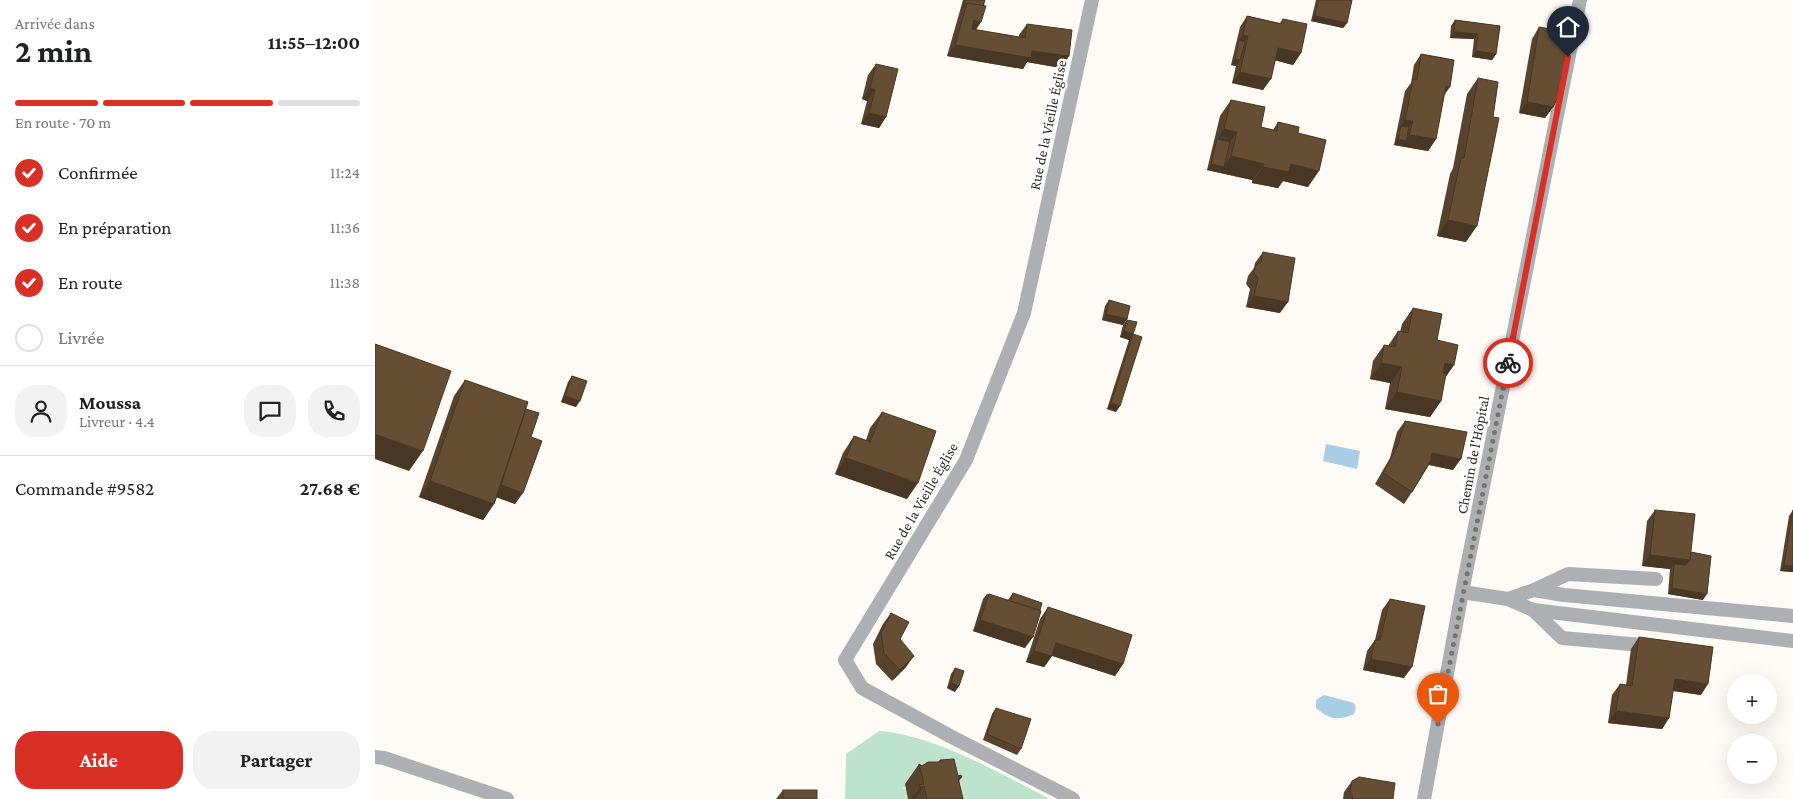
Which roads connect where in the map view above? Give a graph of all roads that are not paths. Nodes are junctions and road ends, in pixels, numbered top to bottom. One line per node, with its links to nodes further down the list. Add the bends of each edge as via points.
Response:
1 (1092, 0): 13 (street, Rue de la Vieille Église, via 1025,313 966,460 845,660 862,688)
2 (1579, 0): 5 (street, Chemin de l'Hôpital)
3 (1656, 579): 4 (street, via 1569,574)
4 (1535, 590): 6 (street); 8 (street)
5 (1462, 592): 6 (street); 14 (street, Chemin de l'Hôpital)
6 (1508, 599): 7 (street)
7 (1533, 610): 9 (street); 10 (street, via 1562,638)
8 (1793, 616)
9 (1793, 641)
10 (1671, 647)
11 (375, 757): 12 (street)
12 (507, 799)
13 (1073, 799)
14 (1424, 799)

